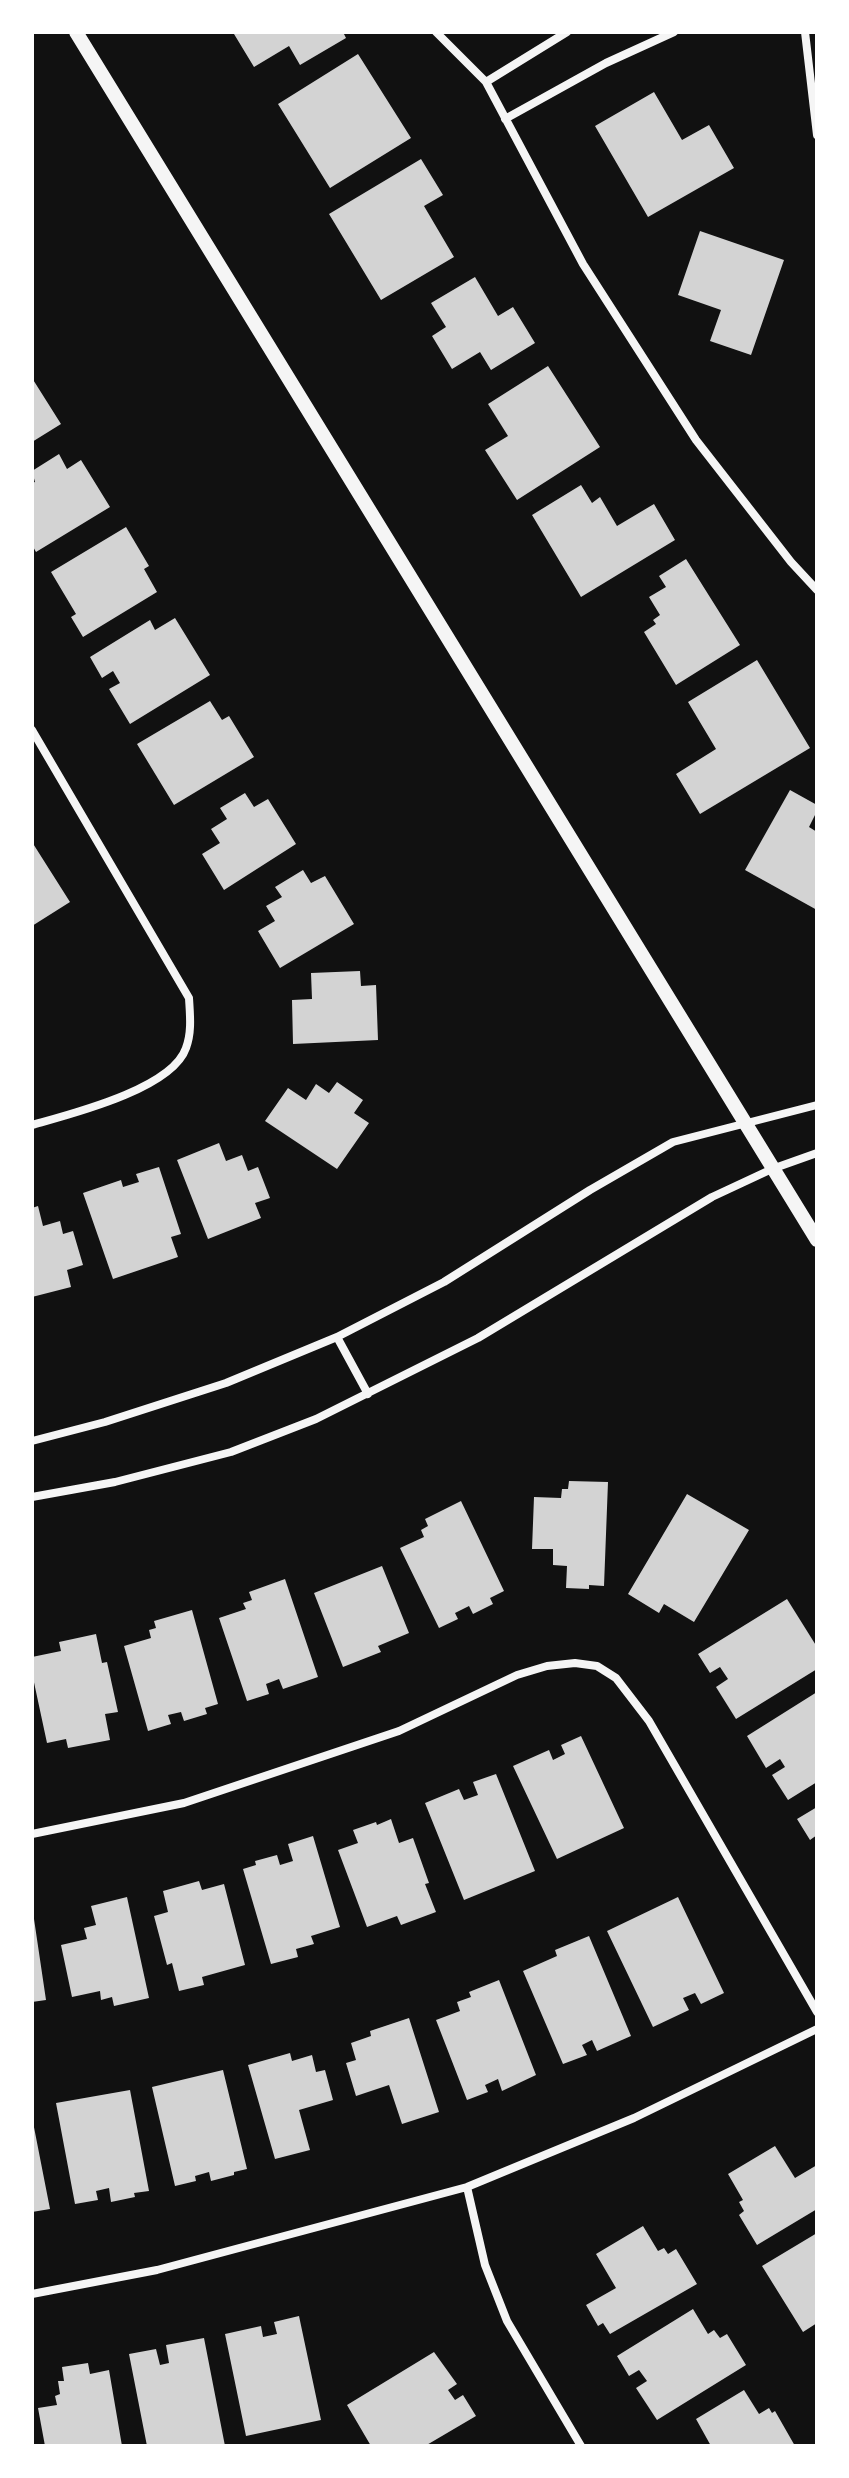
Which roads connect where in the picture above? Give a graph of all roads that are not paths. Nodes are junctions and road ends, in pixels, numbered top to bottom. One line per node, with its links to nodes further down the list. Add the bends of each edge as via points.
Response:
1 (76, 32): 12 (street)
2 (436, 32): 6 (street)
3 (567, 32): 6 (street)
4 (674, 32): 7 (street)
5 (805, 32): 8 (street)
6 (486, 82): 7 (street)
7 (505, 119): 9 (street, via 583,264 696,440)
8 (817, 135)
9 (817, 590)
10 (32, 733): 13 (street, via 189,998 191,1023 186,1051 165,1073 134,1092)
11 (817, 1105): 12 (street)
12 (743, 1122): 15 (street); 17 (street, via 673,1142 444,1282)
13 (32, 1125)
14 (817, 1153): 15 (street)
15 (772, 1169): 16 (street); 18 (street, via 708,1199 478,1338)
16 (817, 1240)
17 (337, 1337): 18 (street); 19 (street, via 226,1383)
18 (368, 1394): 20 (street, via 231,1452)
19 (32, 1441)
20 (32, 1497)
21 (32, 1834): 22 (street, via 184,1803 399,1731 547,1666 597,1666 616,1678 649,1721)
22 (817, 2012)
23 (817, 2029): 24 (street, via 634,2118)
24 (467, 2187): 25 (street, via 157,2270); 26 (street, via 485,2265 507,2321)
25 (32, 2294)
26 (581, 2446)

